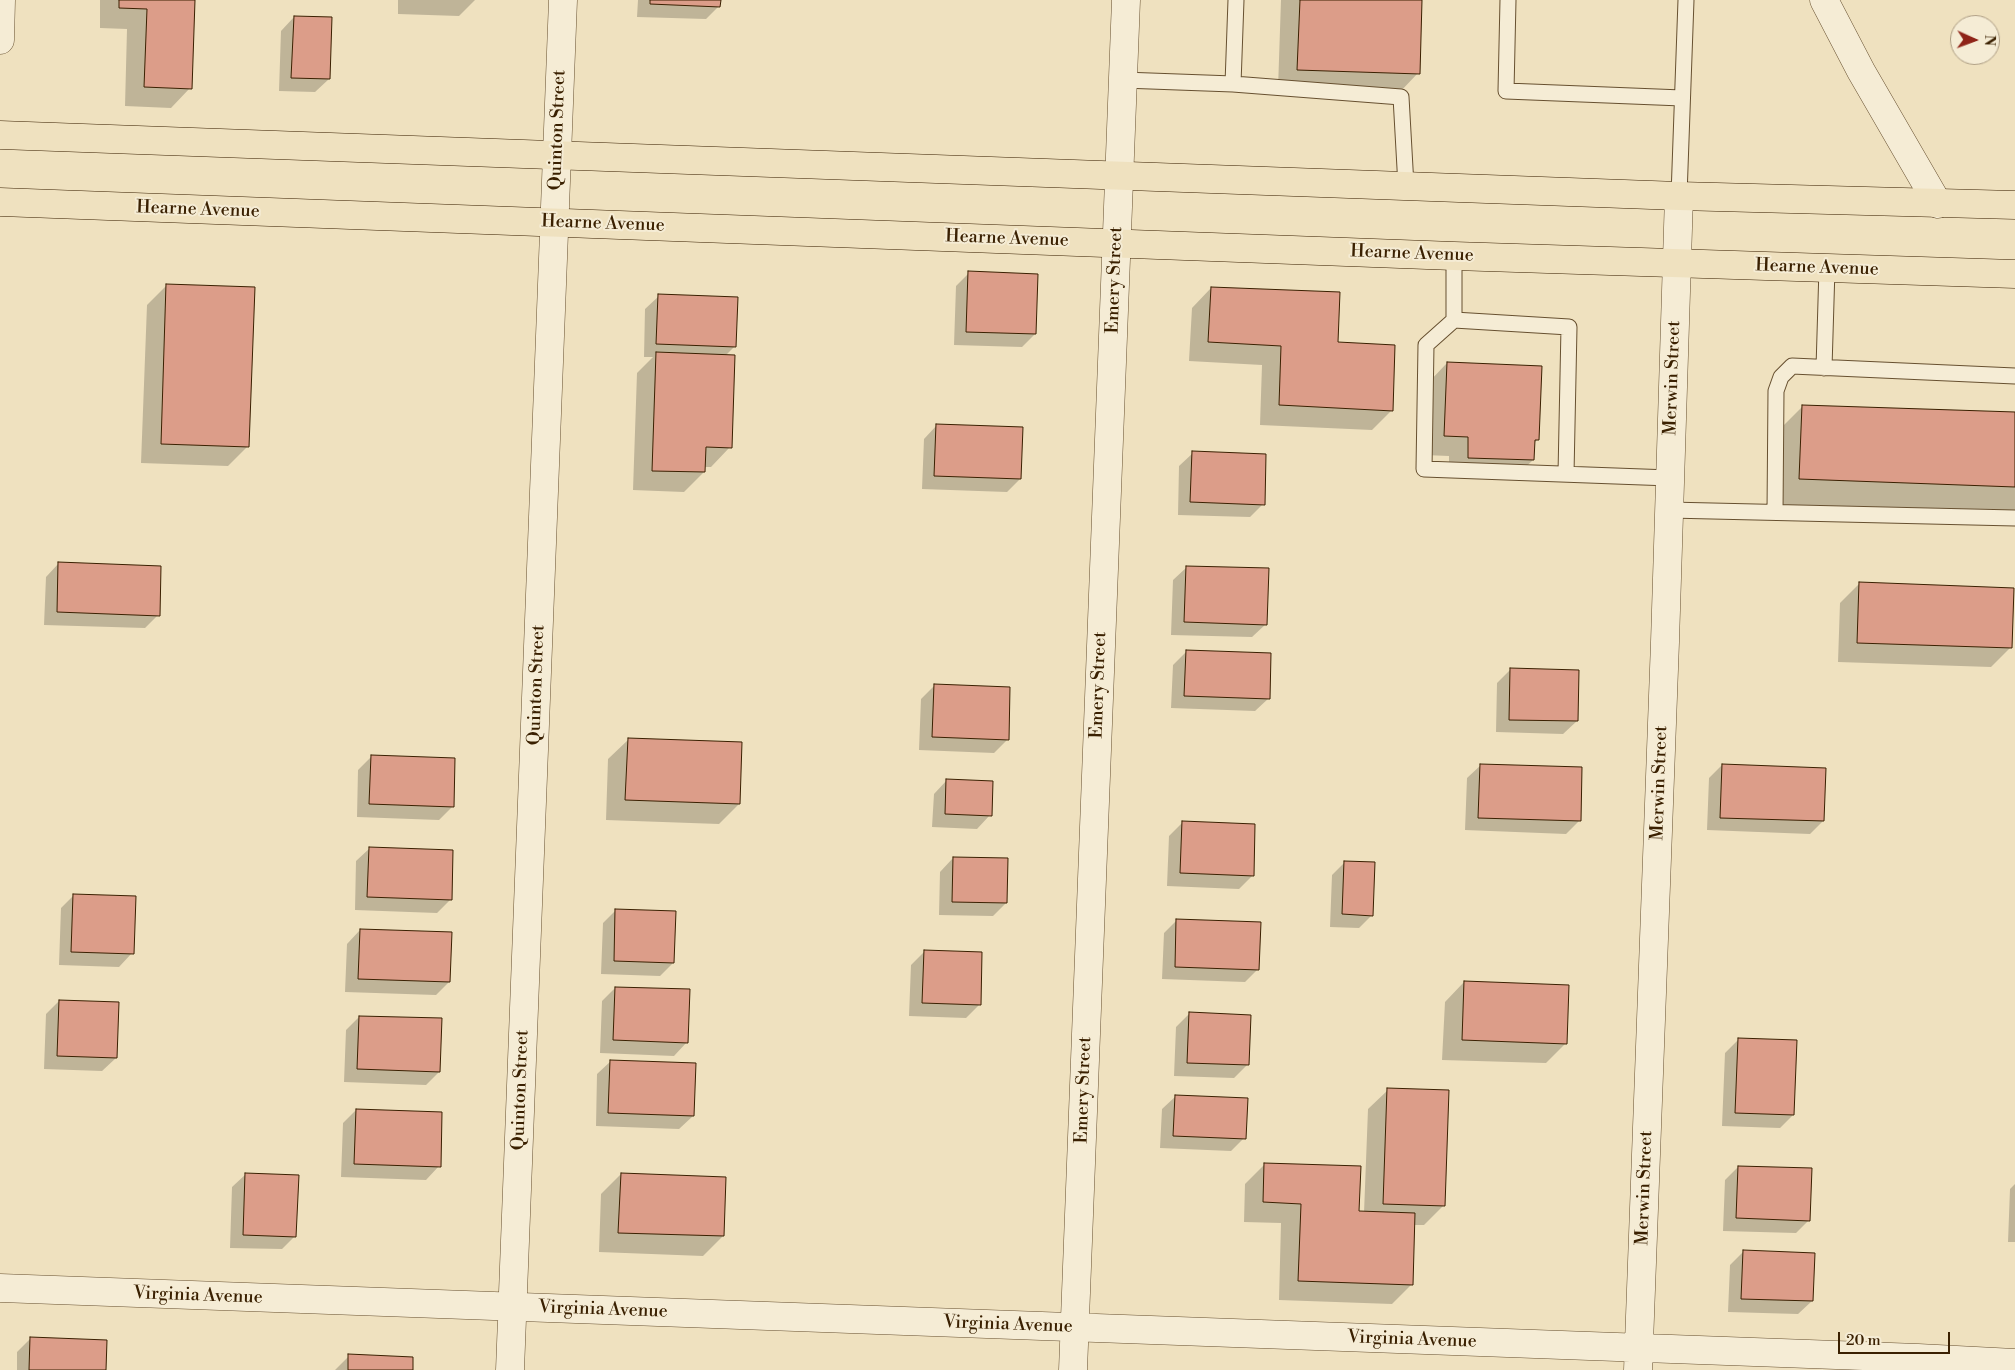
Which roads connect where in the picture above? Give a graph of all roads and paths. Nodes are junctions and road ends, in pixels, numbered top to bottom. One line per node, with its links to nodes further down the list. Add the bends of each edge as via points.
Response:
1 (1, 0): 8 (street)
2 (563, 0): 13 (street, Quinton Street)
3 (1126, 0): 9 (street, Emery Street)
4 (1236, 0): 10 (lane)
5 (1508, 0): 11 (lane, via 1506,91)
6 (1686, 0): 11 (lane)
7 (1824, 0): 18 (street)
8 (0, 40)
9 (1123, 80): 10 (lane); 14 (street, Emery Street)
10 (1233, 84): 15 (lane, via 1401,97)
11 (1682, 98): 16 (lane)
12 (0, 135): 13 (main road)
13 (557, 155): 14 (main road); 20 (street, Quinton Street)
14 (1119, 176): 15 (main road); 21 (street, Emery Street)
15 (1406, 186): 16 (main road)
16 (1679, 196): 18 (main road); 23 (street, Merwin Street)
17 (0, 202): 20 (main road, Hearne Avenue)
18 (1938, 204): 19 (main road)
19 (2015, 205)
20 (554, 223): 21 (main road, Hearne Avenue); 35 (street, Quinton Street)
21 (1117, 243): 22 (main road, Hearne Avenue); 36 (street, Emery Street)
22 (1454, 256): 23 (main road, Hearne Avenue); 26 (lane)
23 (1676, 263): 24 (main road, Hearne Avenue); 30 (street, Merwin Street)
24 (1827, 268): 25 (main road, Hearne Avenue); 27 (lane)
25 (2015, 274)
26 (1454, 320): 29 (lane, via 1569,327); 29 (lane, via 1426,345 1424,468)
27 (1824, 368): 28 (lane); 32 (lane, via 1792,366 1781,377 1776,391)
28 (2015, 376)
29 (1566, 474): 30 (lane)
30 (1670, 478): 31 (street, Merwin Street)
31 (1669, 510): 32 (lane); 37 (street, Merwin Street)
32 (1775, 512): 33 (lane)
33 (2015, 518)
34 (0, 1288): 35 (street, Virginia Avenue)
35 (512, 1307): 36 (street, Virginia Avenue); 39 (street, Quinton Street)
36 (1074, 1328): 37 (street, Virginia Avenue); 40 (street, Emery Street)
37 (1638, 1359): 38 (street, Virginia Avenue)
38 (2015, 1363)
39 (510, 1370)
40 (1073, 1370)

